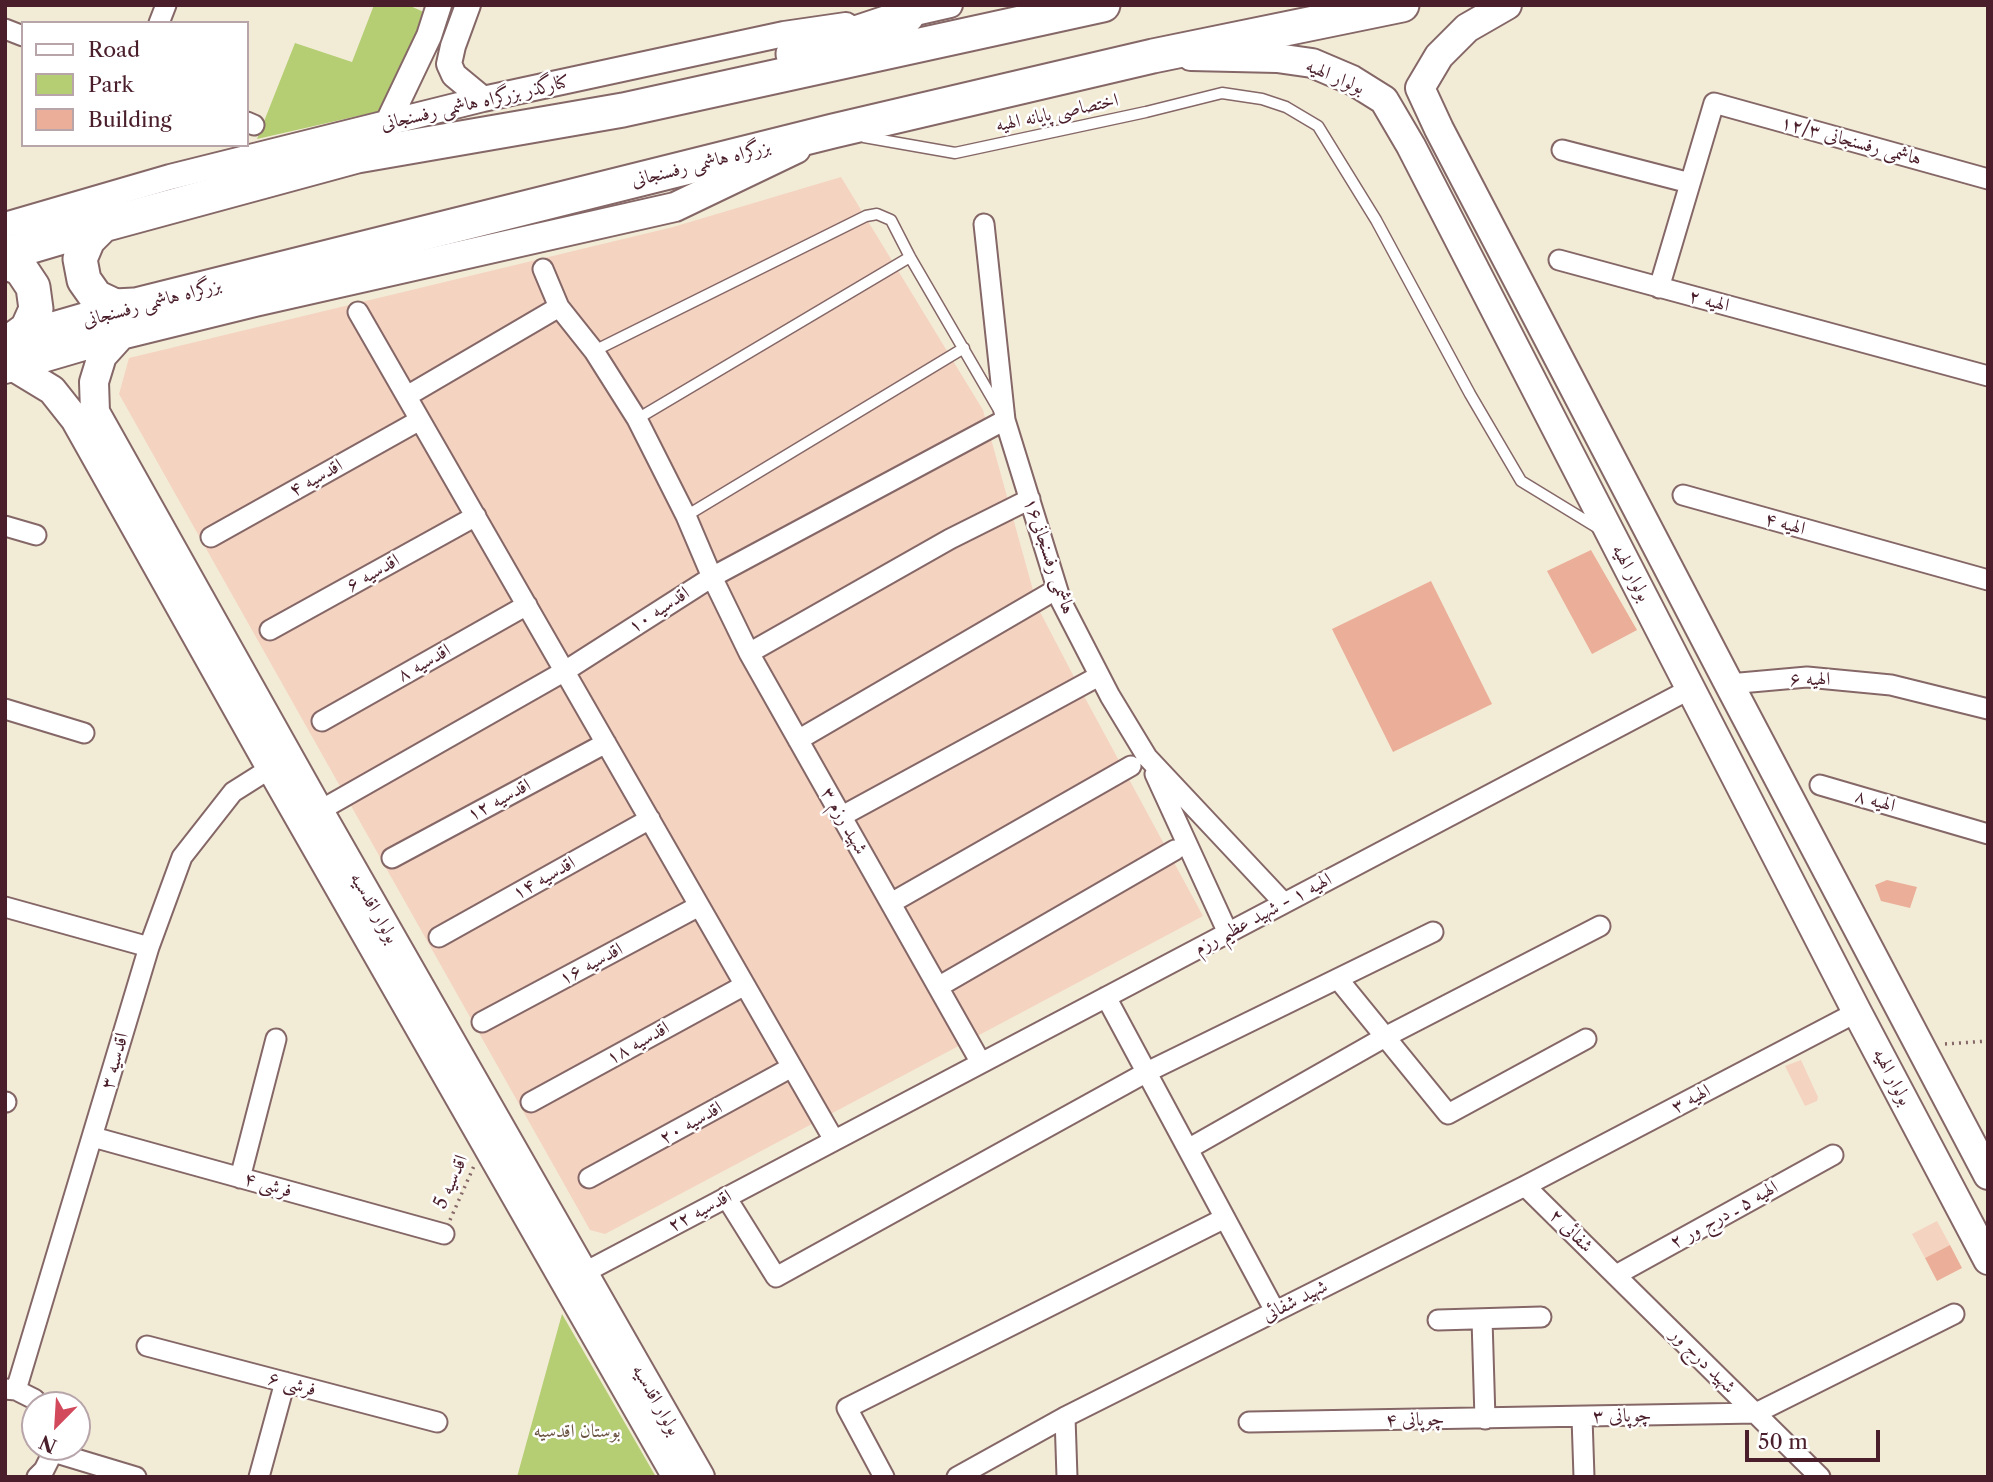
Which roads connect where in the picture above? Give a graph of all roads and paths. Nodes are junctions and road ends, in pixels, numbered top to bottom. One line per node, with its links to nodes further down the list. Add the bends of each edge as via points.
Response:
1 (439, 5): 8 (street)
2 (468, 5): 9 (street)
3 (950, 5): 7 (street, کنارگذر بزرگراه هاشمی رفسنجانی)
4 (1104, 5): 14 (highway)
5 (1402, 5): 10 (highway, بزرگراه هاشمی رفسنجانی)
6 (1507, 5): 11 (main road, via 1467,28 1439,56)
7 (907, 16): 12 (street, کنارگذر بزرگراه هاشمی رفسنجانی, via 784,34); 14 (highway)
8 (429, 36): 9 (street, via 434,52 446,53); 15 (street)
9 (453, 46): 12 (street, via 449,64 454,75)
10 (1153, 55): 13 (main road, بولوار الهیه, via 1312,63); 16 (highway, بزرگراه هاشمی رفسنجانی)
11 (1420, 88): 13 (main road, via 1399,86); 57 (main road, بولوار الهیه)
12 (483, 99): 15 (street, کنارگذر بزرگراه هاشمی رفسنجانی)
13 (1384, 100): 47 (main road, بولوار الهیه)
14 (623, 110): 22 (highway, via 357,156)
15 (387, 124): 21 (street, کنارگذر بزرگراه هاشمی رفسنجانی, via 170,177)
16 (833, 131): 29 (highway, بزرگراه هاشمی رفسنجانی); 32 (main road, via 675,207); 47 (lane, اختصاصی پایانه الهیه, via 955,153 1222,93 1286,107 1318,126 1376,220 1521,481)
17 (1562, 150): 19 (street)
18 (1988, 178): 19 (street, هاشمی رفسنجانی ۱۲/۳, via 1714,103)
19 (1690, 183): 28 (street)
20 (984, 224): 40 (street, هاشمی رفسنجانی۱۶)
21 (5, 225)
22 (103, 225): 23 (highway); 29 (highway, via 88,240 80,259 84,280 96,297 115,306)
23 (5, 254)
24 (910, 257): 33 (lane); 34 (lane, via 891,220 877,214 866,216); 38 (lane)
25 (1559, 260): 28 (street, الهیه ۲)
26 (5, 262): 35 (highway, via 21,269 33,287 36,309)
27 (543, 269): 30 (street, شهید رزم ۳)
28 (1659, 288): 36 (street, الهیه ۲)
29 (136, 305): 35 (highway, بزرگراه هاشمی رفسنجانی)
30 (559, 307): 34 (street, شهید رزم ۳); 37 (street)
31 (358, 312): 37 (street)
32 (121, 335): 35 (main road); 68 (main road, بولوار اقدسیه, via 102,356 94,382 95,412)
33 (964, 348): 40 (lane); 44 (lane)
34 (594, 351): 38 (street, شهید رزم ۳)
35 (8, 355): 66 (main road, بولوار اقدسیه, via 52,390 75,419)
36 (1988, 376)
37 (407, 396): 39 (street)
38 (637, 419): 44 (street, شهید رزم ۳)
39 (420, 420): 43 (street); 48 (street, اقدسیه ۴)
40 (1005, 420): 42 (street, هاشمی رفسنجانی۱۶); 49 (street, اقدسیه ۱۰)
41 (1683, 495): 50 (street, الهیه ۴)
42 (1030, 499): 51 (street, هاشمی رفسنجانی۱۶); 54 (street)
43 (476, 516): 52 (street); 53 (street, اقدسیه ۶)
44 (685, 516): 49 (street, شهید رزم ۳)
45 (5, 526): 46 (street)
46 (36, 535)
47 (1611, 536): 58 (main road, بولوار الهیه)
48 (211, 537)
49 (712, 577): 54 (street, شهید رزم ۳); 55 (street, اقدسیه ۱۰)
50 (1988, 580)
51 (1057, 589): 56 (street, هاشمی رفسنجانی۱۶); 63 (street)
52 (527, 605): 55 (street); 61 (street, اقدسیه ۸)
53 (270, 630)
54 (749, 653): 63 (street, شهید رزم ۳)
55 (565, 671): 64 (street); 68 (street, اقدسیه ۱۰)
56 (1099, 676): 65 (street, هاشمی رفسنجانی۱۶); 69 (street)
57 (1729, 684): 60 (street, الهیه ۶, via 1807,677 1891,685); 93 (main road, بولوار الهیه)
58 (1692, 688): 75 (street, الهیه ۱ - شهید عظیم رزم); 87 (main road, بولوار الهیه)
59 (5, 709): 62 (street)
60 (1988, 709)
61 (322, 721)
62 (84, 733)
63 (798, 740): 69 (street, شهید رزم ۳)
64 (606, 743): 70 (street); 73 (street, اقدسیه ۱۲)
65 (1139, 761): 74 (street); 75 (street, هاشمی رفسنجانی۱۶); 80 (street)
66 (271, 768): 82 (street, اقدسیه ۳, via 233,792 182,857); 100 (main road, بولوار اقدسیه)
67 (1820, 785): 71 (street, الهیه ۸)
68 (318, 811): 112 (main road, بولوار اقدسیه)
69 (842, 817): 74 (street, شهید رزم ۳)
70 (650, 819): 76 (street); 81 (street, اقدسیه ۱۴)
71 (1988, 834)
72 (1175, 850): 85 (street)
73 (392, 858)
74 (891, 903): 85 (street, شهید رزم ۳)
75 (1284, 903): 80 (street, الهیه ۱ - شهید عظیم رزم)
76 (699, 905): 84 (street); 88 (street, اقدسیه ۱۶)
77 (5, 907): 82 (street)
78 (1600, 926): 89 (street)
79 (1433, 932): 83 (street)
80 (1228, 933): 86 (street, الهیه ۱ - شهید عظیم رزم)
81 (439, 937)
82 (149, 947): 98 (street, اقدسیه ۳)
83 (1338, 979): 89 (street); 96 (street)
84 (745, 985): 95 (street); 97 (street, اقدسیه ۱۸)
85 (938, 987): 94 (street, شهید رزم ۳)
86 (1106, 997): 94 (street, الهیه ۱ - شهید عظیم رزم); 96 (street)
87 (1857, 1012): 106 (street, الهیه ۳); 110 (main road, بولوار الهیه)
88 (482, 1022)
89 (1385, 1037): 91 (street, via 1448,1114); 101 (street)
90 (276, 1039): 104 (street)
91 (1586, 1039)
92 (1988, 1041): 93 (path)
93 (1920, 1046): 103 (main road, بولوار الهیه)
94 (981, 1063): 99 (street, الهیه ۱ - شهید عظیم رزم)
95 (792, 1067): 99 (street); 105 (street, اقدسیه ۲۰)
96 (1147, 1072): 101 (street); 107 (street, via 776,1277)
97 (531, 1102)
98 (93, 1137): 104 (street, فرشی ۴); 120 (street, اقدسیه ۳)
99 (834, 1140): 107 (street, اقدسیه ۲۲)
100 (485, 1142): 109 (path, اقدسیه 5); 112 (main road, بولوار اقدسیه)
101 (1188, 1149): 108 (street)
102 (1833, 1155): 111 (street, الهیه ۵ ـ درج ور ۲)
103 (1988, 1175)
104 (240, 1178): 109 (street, فرشی ۴)
105 (589, 1178)
106 (1525, 1186): 111 (street, شفائی ۲); 113 (street, شهید شفائی)
107 (726, 1197): 112 (street, اقدسیه ۲۲)
108 (1226, 1218): 113 (street); 134 (street, via 847,1408)
109 (444, 1234)
110 (1988, 1260)
111 (1616, 1275): 121 (street, شهید درج ور)
112 (574, 1278): 132 (main road, بولوار اقدسیه); 133 (main road, بولوار اقدسیه)
113 (1275, 1311): 122 (street, شهید شفائی)
114 (1954, 1314): 121 (street)
115 (1541, 1317): 116 (street)
116 (1482, 1319): 117 (street); 124 (street)
117 (1438, 1320)
118 (147, 1346): 119 (street, فرشی ۶)
119 (285, 1382): 125 (street, فرشی ۶); 131 (street)
120 (11, 1390)
121 (1756, 1413): 123 (street, چوپانی ۳); 138 (street, شهید درج ور)
122 (1065, 1417): 135 (street, شهید شفائی); 136 (street)
123 (1582, 1417): 124 (street, چوپانی ۴); 137 (street)
124 (1485, 1419): 126 (street, چوپانی ۴)
125 (437, 1422)
126 (1249, 1422)
127 (48, 1461): 129 (street)
128 (87, 1461): 130 (street)
129 (37, 1477)
130 (136, 1477)
131 (260, 1477)
132 (677, 1477)
133 (700, 1477)
134 (884, 1477)
135 (957, 1477)
136 (1067, 1477)
137 (1584, 1477)
138 (1821, 1477)

